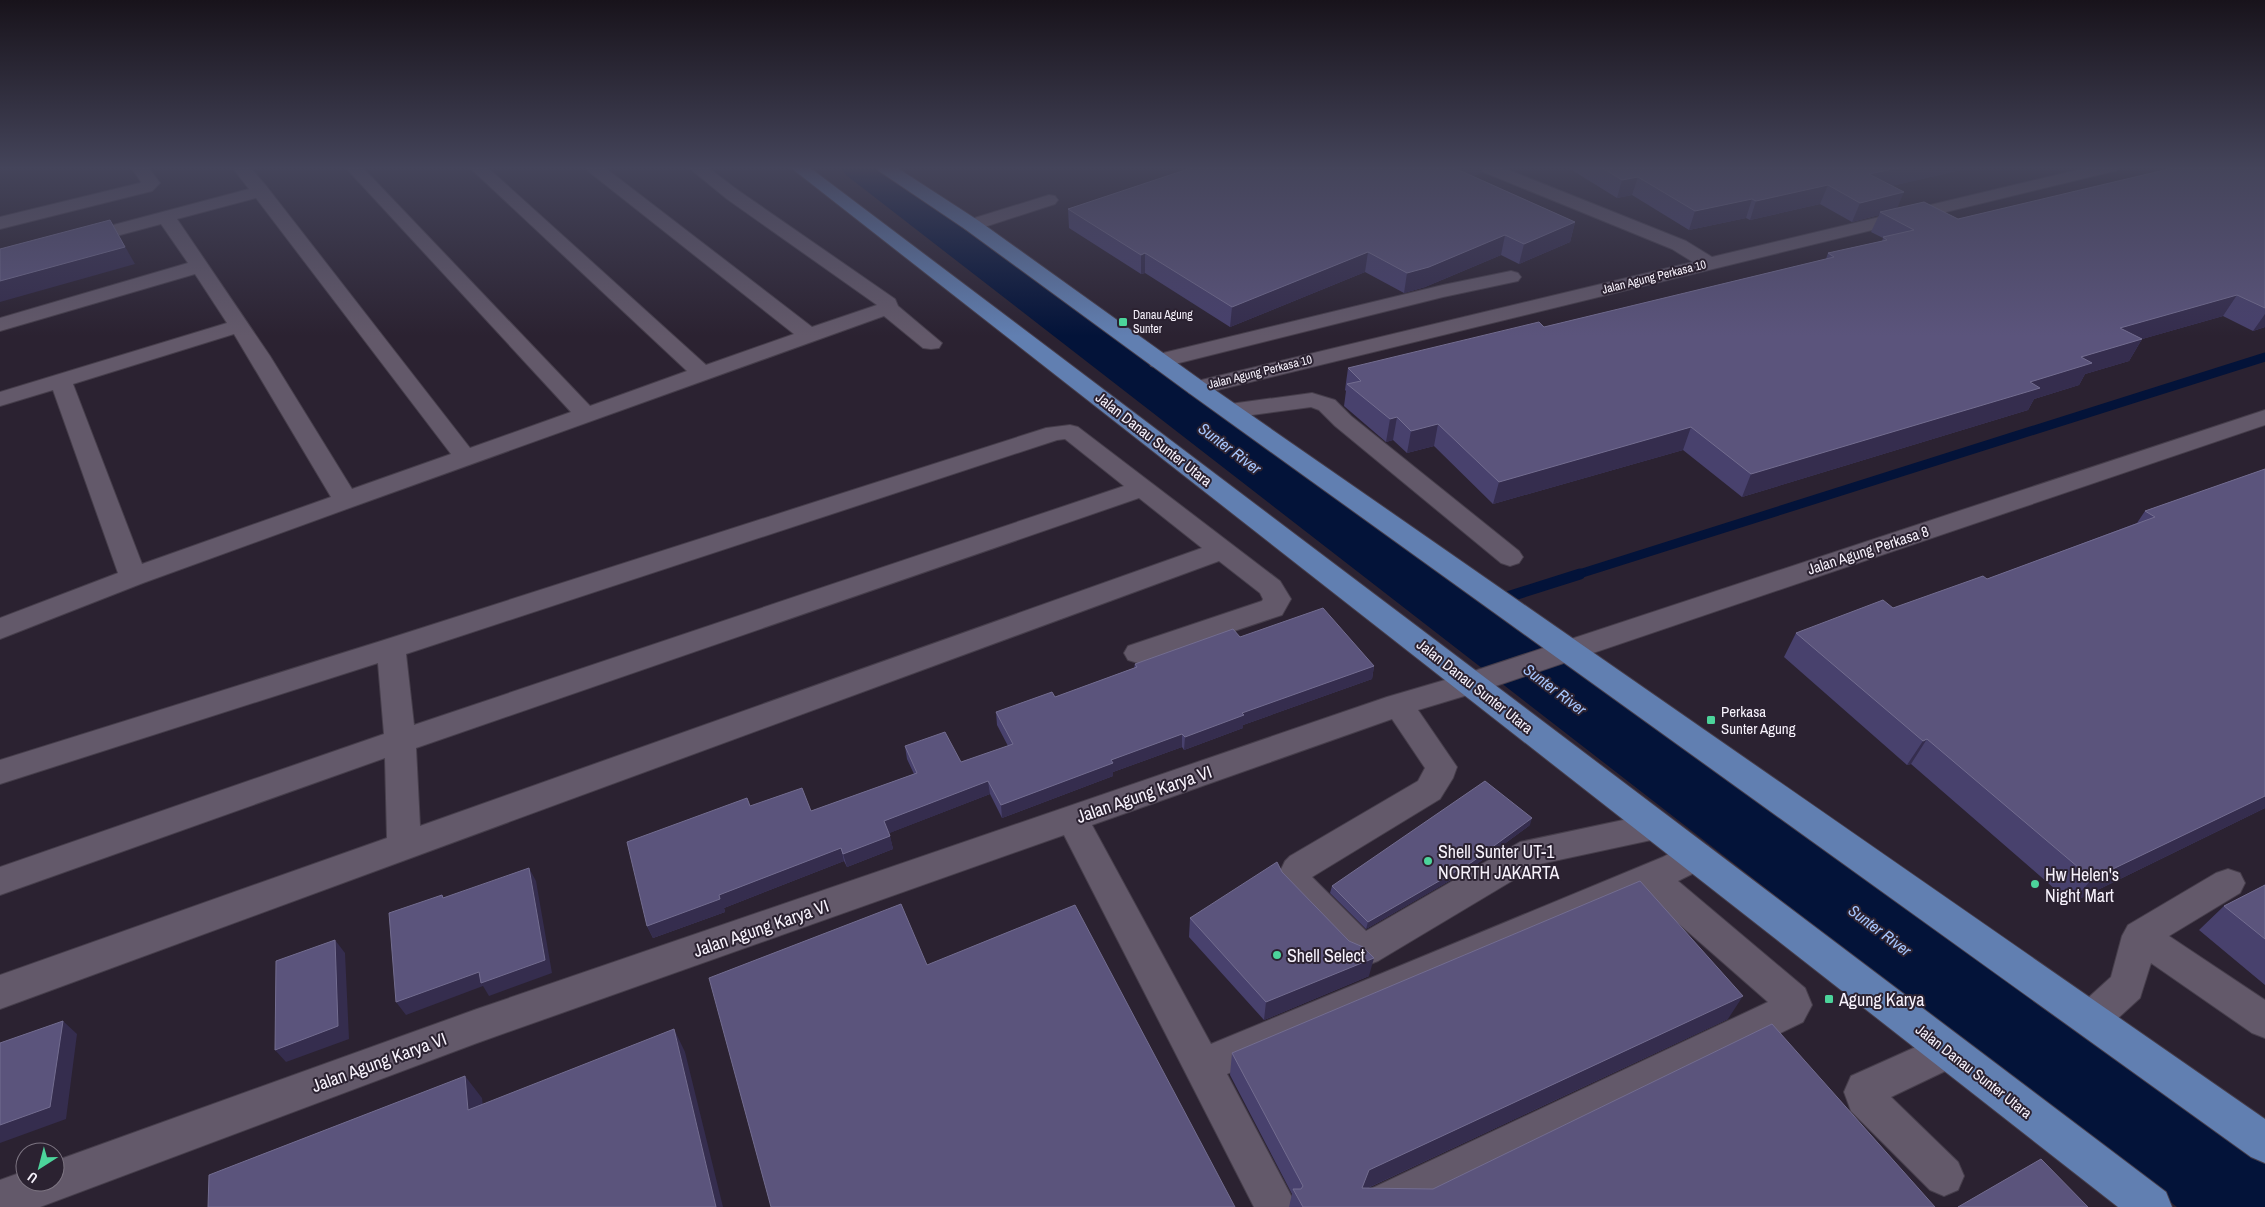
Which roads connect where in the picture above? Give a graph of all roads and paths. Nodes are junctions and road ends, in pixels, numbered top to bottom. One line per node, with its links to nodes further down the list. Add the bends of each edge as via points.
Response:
1 (139, 223): 15 (street)
2 (171, 223): 17 (street)
3 (286, 223): 35 (street)
4 (406, 223): 33 (street)
5 (538, 223): 28 (street)
6 (666, 223): 25 (street)
7 (774, 223): 21 (street, via 888,303)
8 (874, 223): 45 (main road, Jalan Danau Sunter Utara)
9 (968, 223): 13 (main road)
10 (980, 223): 13 (street)
11 (1626, 223): 16 (street, via 1679,245)
12 (1877, 223): 16 (street, Jalan Agung Perkasa 10)
13 (972, 226): 27 (main road)
14 (1607, 230): 18 (street)
15 (64, 244)
16 (1709, 264): 18 (street, Jalan Agung Perkasa 10)
17 (200, 266): 23 (street); 24 (street)
18 (1688, 269): 22 (street, Jalan Agung Perkasa 10)
19 (1511, 277): 20 (street)
20 (1443, 291): 22 (street); 27 (street)
21 (887, 308): 25 (street); 26 (street)
22 (1488, 318): 30 (street, Jalan Agung Perkasa 10)
23 (0, 324)
24 (238, 326): 29 (street); 37 (street)
25 (810, 336): 28 (street)
26 (931, 342)
27 (1159, 361): 30 (main road)
28 (703, 374): 33 (street)
29 (61, 381): 31 (street); 40 (street)
30 (1197, 388): 32 (main road)
31 (0, 398)
32 (1230, 411): 39 (street, via 1312,400 1327,406); 42 (main road, via 1483,590)
33 (587, 416): 35 (street)
34 (2265, 417): 42 (street, Jalan Agung Perkasa 8)
35 (466, 458): 37 (street)
36 (1142, 488): 38 (street); 43 (street, via 1070,432 1054,433); 47 (street)
37 (346, 500): 40 (street)
38 (1222, 550): 44 (street, via 1270,587 1276,599 1272,608); 51 (street)
39 (1510, 557)
40 (133, 577): 41 (street)
41 (0, 628)
42 (1556, 647): 45 (street, Jalan Agung Perkasa 8); 58 (main road)
43 (391, 648): 47 (street); 48 (street)
44 (1138, 653)
45 (1480, 680): 46 (street, Jalan Agung Karya VI); 50 (main road, Jalan Danau Sunter Utara)
46 (1398, 705): 49 (street, Jalan Agung Karya VI); 50 (street, via 1441,767 1438,778 1429,790 1302,866 1293,880 1359,947 1366,950 1532,852)
47 (400, 741): 51 (street); 54 (street)
48 (0, 772)
49 (1072, 820): 61 (street); 64 (street, Jalan Agung Karya VI, via 477,1026)
50 (1656, 826): 52 (main road, Jalan Danau Sunter Utara)
51 (404, 846): 57 (street)
52 (1696, 856): 53 (street); 60 (main road, Jalan Danau Sunter Utara)
53 (1649, 877): 61 (street); 69 (street, via 1792,1000 1794,1006)
54 (0, 881)
55 (2228, 883): 56 (street)
56 (2140, 936): 58 (street, via 2128,986); 59 (street)
57 (0, 992)
58 (2091, 1020): 62 (main road)
59 (2265, 1021)
60 (1947, 1050): 63 (street, via 1863,1092 1865,1098); 67 (main road, Jalan Danau Sunter Utara)
61 (1203, 1066): 68 (street)
62 (2265, 1143)
63 (1944, 1176)
64 (65, 1177)
65 (24, 1192): 66 (street, Jalan Agung Karya VI)
66 (0, 1201)
67 (2149, 1206)
68 (1276, 1207)
69 (1379, 1207)

